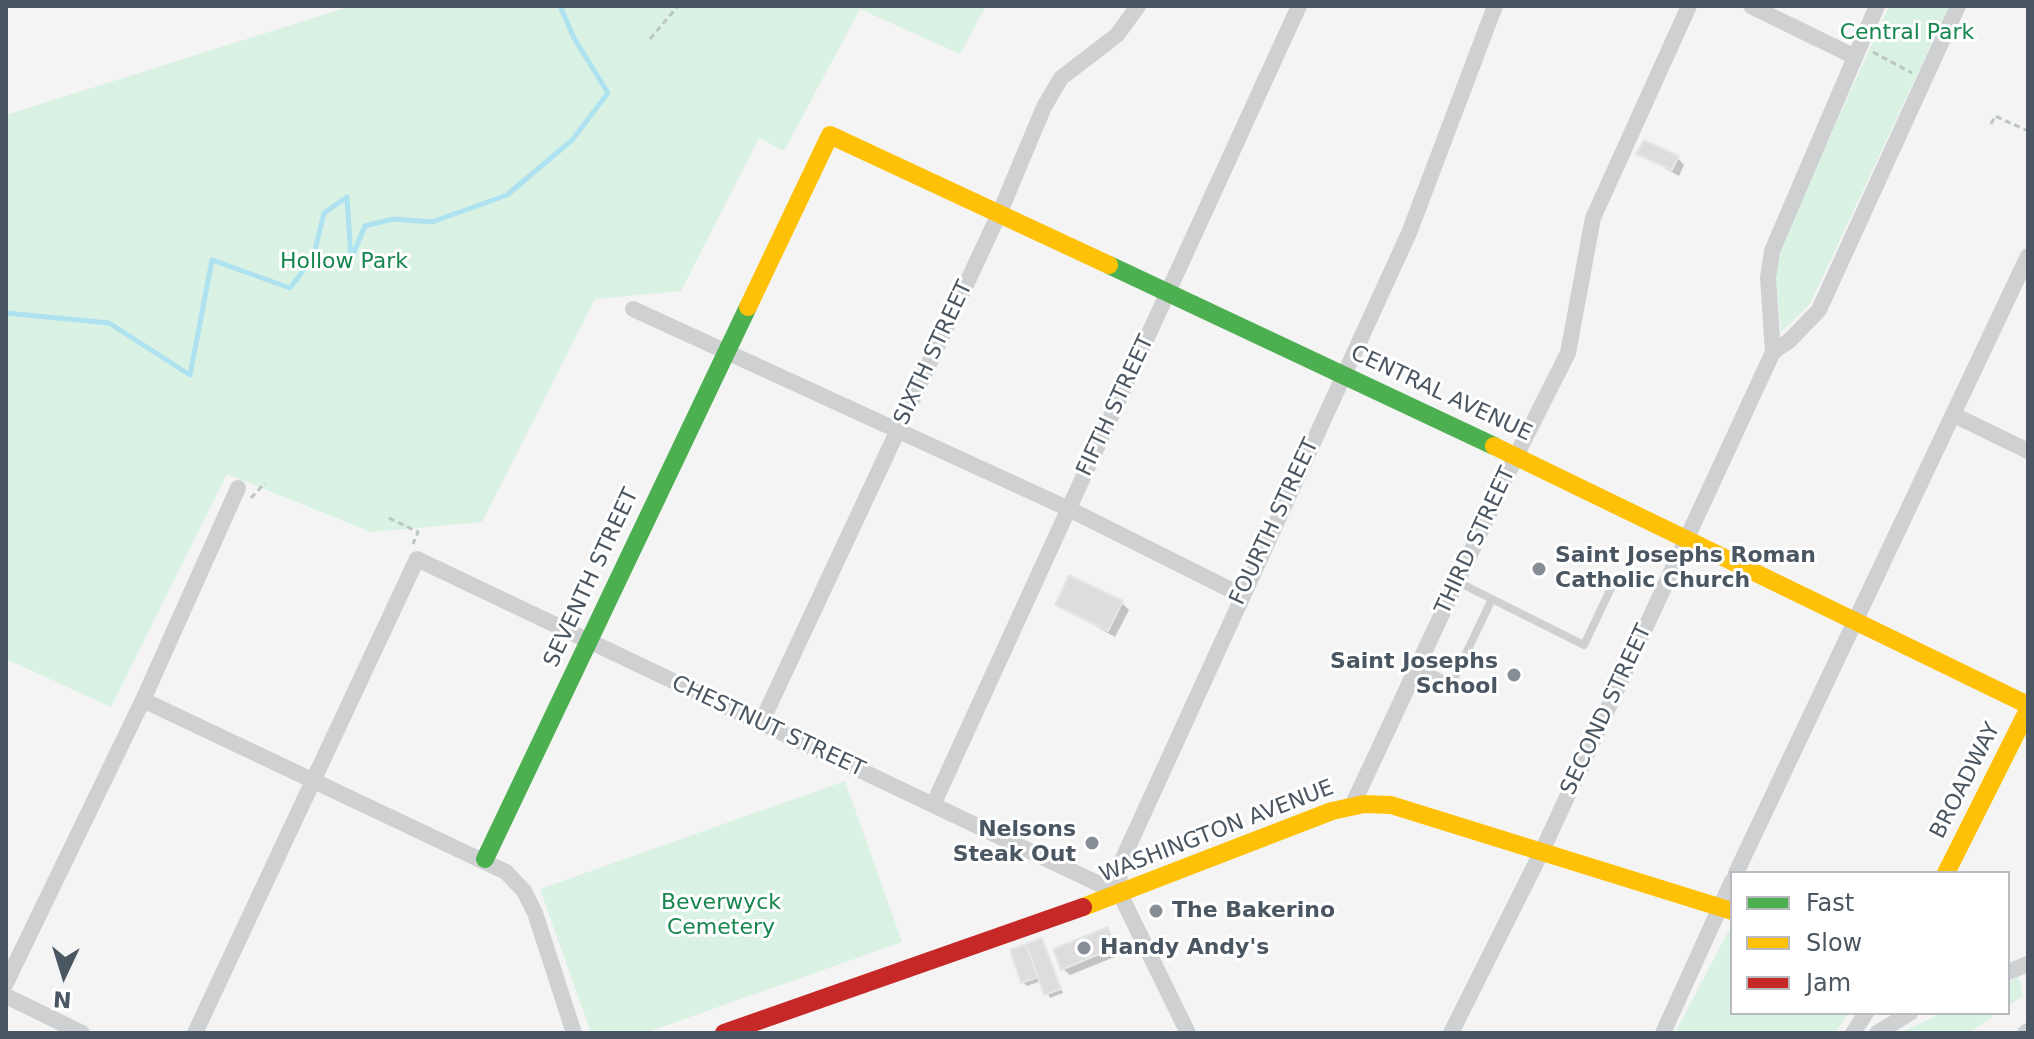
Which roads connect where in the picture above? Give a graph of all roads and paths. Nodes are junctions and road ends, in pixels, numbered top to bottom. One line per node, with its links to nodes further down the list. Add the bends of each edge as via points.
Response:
1 (678, 6): 9 (path)
2 (1138, 6): 15 (street, SIXTH STREET, via 1117,35 1061,78)
3 (1299, 6): 17 (street, FIFTH STREET)
4 (1495, 6): 21 (street, FOURTH STREET, via 1409,233)
5 (1689, 6): 25 (street, THIRD STREET, via 1593,218 1568,353)
6 (1751, 6): 10 (street)
7 (1877, 6): 10 (street)
8 (1958, 6): 11 (street, SECOND STREET)
9 (650, 39)
10 (1856, 51): 11 (path); 20 (street, via 1772,251 1768,278)
11 (1924, 79): 20 (street, SECOND STREET, via 1819,310)
12 (1991, 124): 13 (path, via 1995,116)
13 (2028, 131)
14 (830, 135): 15 (street, CENTRAL AVENUE); 19 (street, SEVENTH STREET)
15 (1000, 212): 17 (street, CENTRAL AVENUE); 23 (street, SIXTH STREET)
16 (2028, 256): 22 (street)
17 (1168, 292): 21 (street, CENTRAL AVENUE); 27 (street, FIFTH STREET)
18 (633, 309): 19 (street)
19 (725, 351): 23 (street); 36 (street, SEVENTH STREET)
20 (1773, 352): 29 (street, SECOND STREET)
21 (1343, 374): 25 (street, CENTRAL AVENUE); 33 (street, FOURTH STREET)
22 (1954, 415): 24 (street); 35 (street)
23 (898, 431): 27 (street); 40 (street, SIXTH STREET)
24 (2028, 451)
25 (1516, 456): 29 (street, CENTRAL AVENUE); 31 (street, THIRD STREET)
26 (238, 488): 38 (street)
27 (1069, 509): 33 (street); 42 (street, FIFTH STREET)
28 (389, 518): 30 (path, via 418,532 412,541)
29 (1686, 539): 35 (street, CENTRAL AVENUE); 44 (street, SECOND STREET)
30 (417, 559): 36 (street, CHESTNUT STREET); 41 (street)
31 (1458, 582): 34 (lane); 37 (street, THIRD STREET)
32 (1612, 586): 34 (lane, via 1584,645)
33 (1241, 595): 48 (street, FOURTH STREET, via 1122,857)
34 (1492, 599): 37 (lane, via 1452,683)
35 (1858, 622): 39 (street, CENTRAL AVENUE); 46 (street)
36 (588, 641): 40 (street, CHESTNUT STREET); 45 (street, SEVENTH STREET)
37 (1417, 667): 43 (street, THIRD STREET)
38 (143, 700): 41 (street); 50 (street)
39 (2028, 708): 47 (street, BROADWAY)
40 (761, 723): 42 (street, CHESTNUT STREET)
41 (314, 779): 45 (street); 55 (street)
42 (933, 805): 48 (street, CHESTNUT STREET)
43 (1352, 806): 44 (street, WASHINGTON AVENUE, via 1391,805); 48 (street, WASHINGTON AVENUE, via 1185,865)
44 (1542, 851): 49 (street, WASHINGTON AVENUE); 59 (street, SECOND STREET)
45 (485, 859): 56 (street, via 524,891)
46 (1737, 871)
47 (1947, 871)
48 (1120, 894): 57 (street, WASHINGTON AVENUE); 58 (street)
49 (1726, 909): 60 (street)
50 (6, 983)
51 (6, 996): 54 (street)
52 (1865, 1015): 61 (street)
53 (1907, 1015): 62 (street)
54 (82, 1033)
55 (195, 1033)
56 (574, 1033)
57 (724, 1033)
58 (1188, 1033)
59 (1451, 1033)
60 (1663, 1033)
61 (1853, 1033)
62 (1877, 1033)

